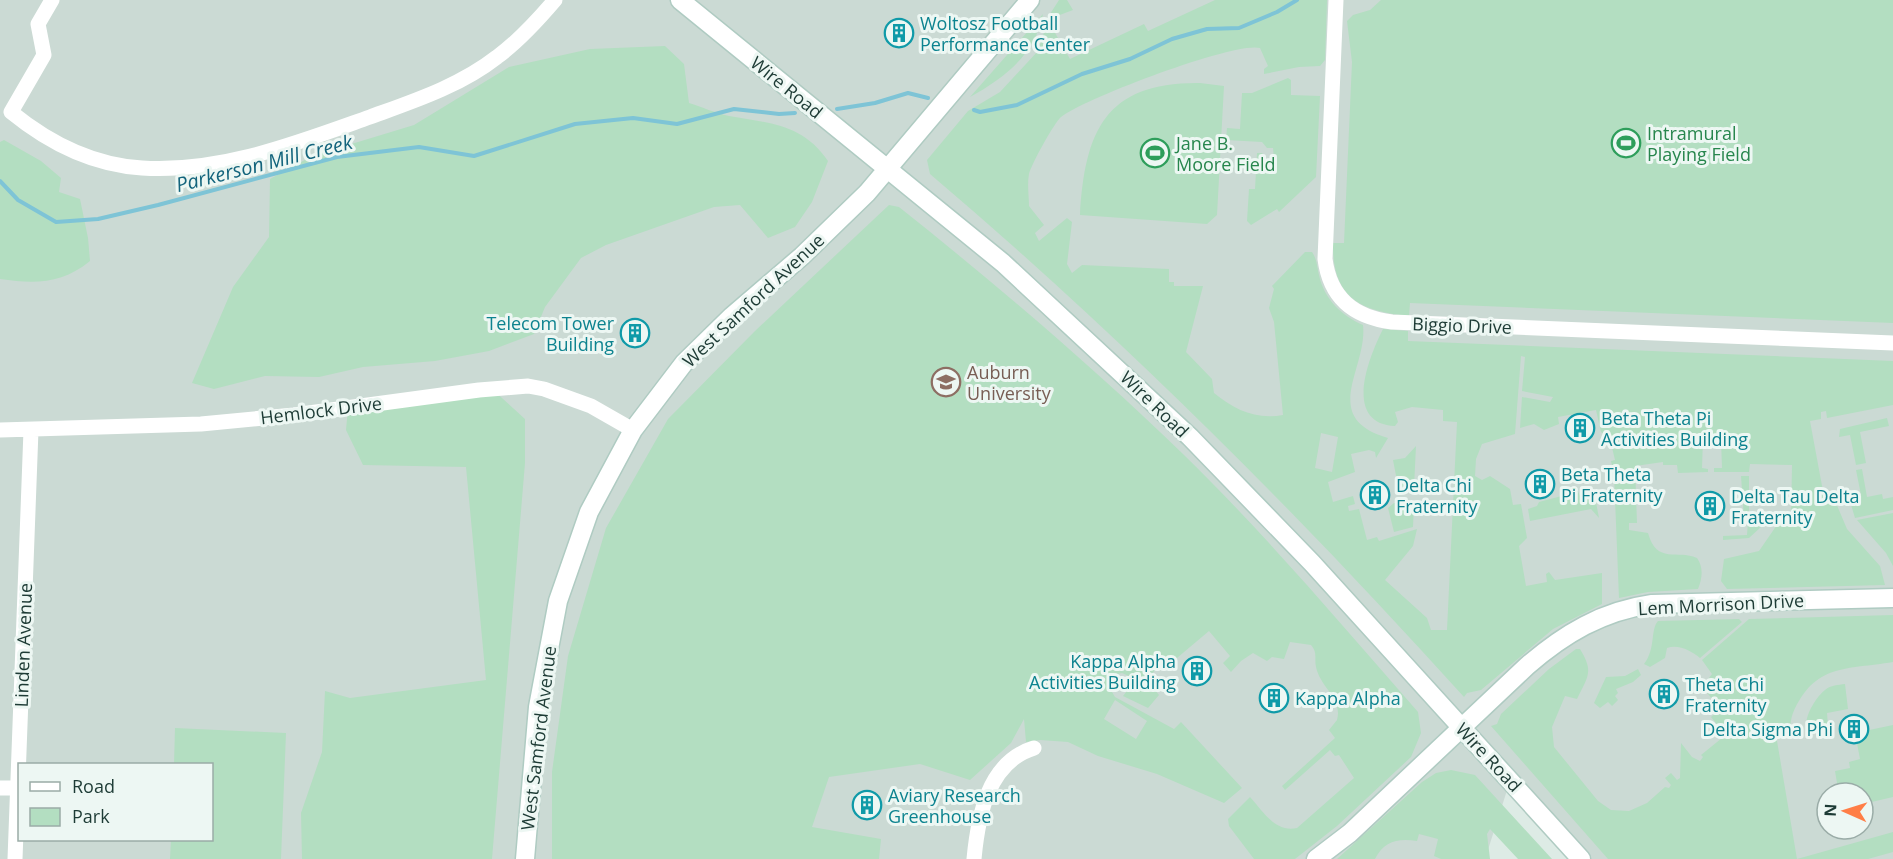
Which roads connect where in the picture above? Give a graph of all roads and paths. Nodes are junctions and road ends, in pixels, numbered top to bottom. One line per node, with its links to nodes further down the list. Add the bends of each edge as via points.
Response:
1 (52, 0): 2 (street, via 38,24 44,55 11,112 36,133 64,148 94,159 141,168 189,167 258,154 413,101 457,83 497,58)
2 (555, 0)
3 (680, 0): 6 (street, Wire Road)
4 (1030, 0): 6 (street, West Samford Avenue)
5 (1336, 0): 7 (street, Biggio Drive, via 1325,259 1334,290 1360,314 1392,322)
6 (888, 169): 10 (street, West Samford Avenue, via 802,256 684,363); 12 (street, Wire Road, via 1047,302 1190,437 1312,563)
7 (1893, 343)
8 (0, 430): 9 (street, Hemlock Drive)
9 (31, 430): 10 (street, Hemlock Drive, via 201,424 528,387 591,406); 15 (street, Linden Avenue)
10 (633, 430): 17 (street, West Samford Avenue, via 589,512 558,601 538,707)
11 (1893, 598): 12 (street, Lem Morrison Drive, via 1668,603 1625,609 1594,620 1554,643)
12 (1461, 727): 19 (street, Lem Morrison Drive); 20 (street, Wire Road)
13 (1034, 748): 18 (street, via 1007,761 994,778)
14 (0, 788): 15 (street)
15 (17, 788): 16 (street, Linden Avenue)
16 (15, 859)
17 (525, 859)
18 (974, 859)
19 (1316, 859)
20 (1581, 859)

